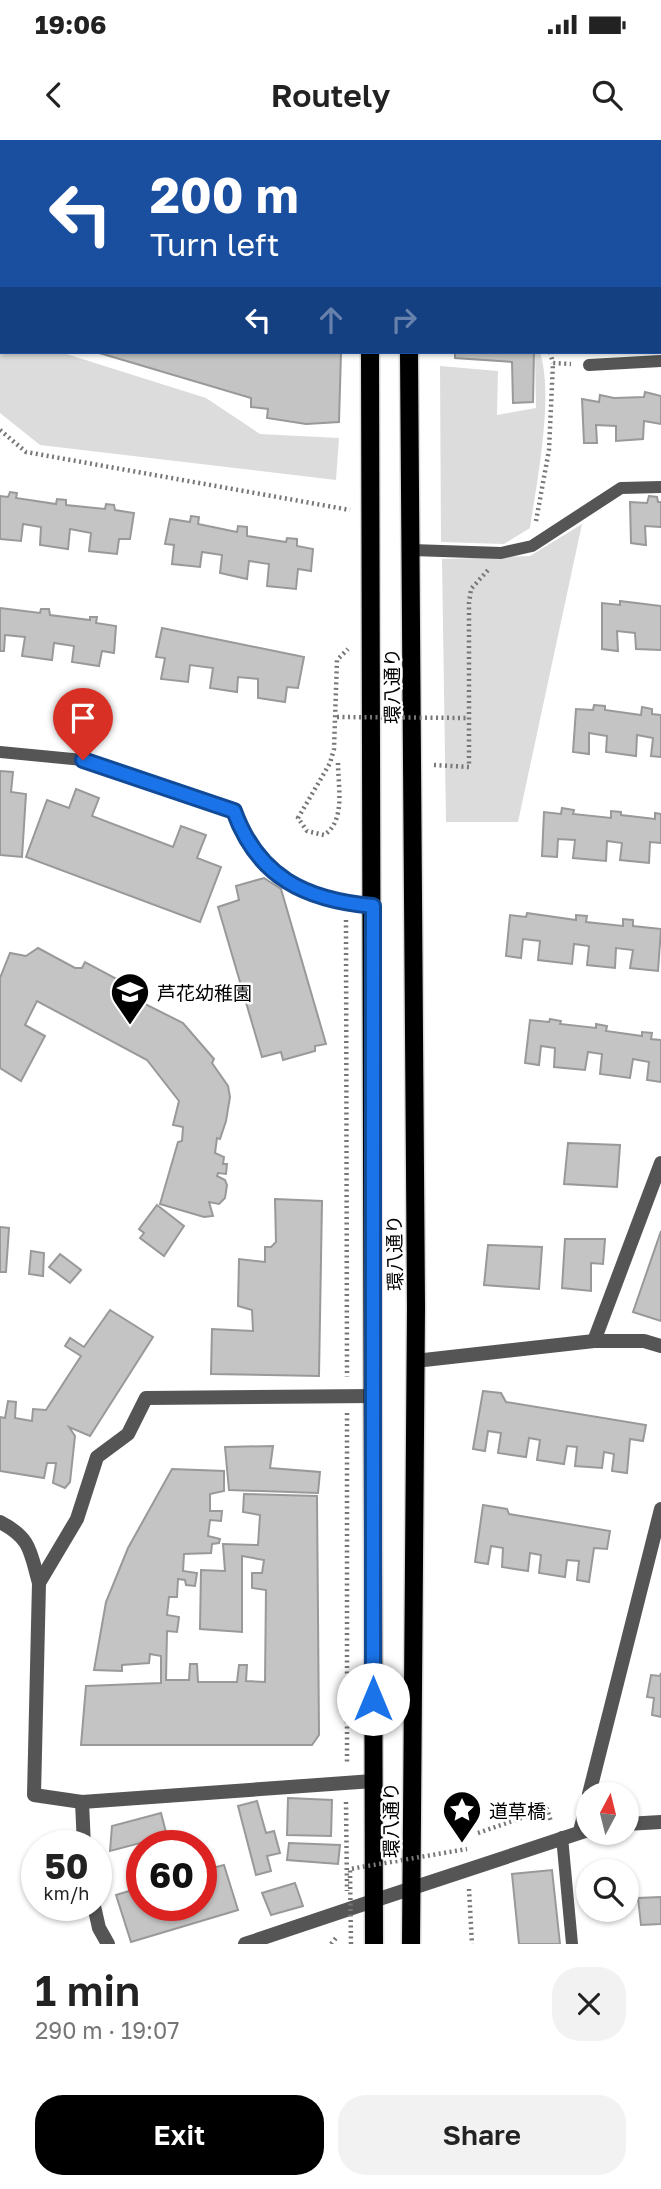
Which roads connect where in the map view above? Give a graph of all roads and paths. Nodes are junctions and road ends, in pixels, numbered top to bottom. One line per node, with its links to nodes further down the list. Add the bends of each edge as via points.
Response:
1 (370, 354): 11 (main road, 環八通り)
2 (409, 354): 14 (main road, 環八通り)
3 (551, 354): 5 (path)
4 (661, 362): 6 (lane)
5 (553, 363): 6 (path); 13 (path, via 550,450)
6 (589, 365)
7 (0, 430): 10 (path, via 26,452)
8 (661, 487): 13 (lane, via 621,488)
9 (346, 496): 10 (path)
10 (346, 510): 11 (path); 12 (path)
11 (372, 512): 27 (main road, 環八通り)
12 (346, 520)
13 (532, 546): 15 (lane)
14 (412, 550): 15 (lane); 31 (main road, 環八通り)
15 (501, 553): 21 (path, via 471,589)
16 (348, 636): 17 (path)
17 (348, 649): 18 (path); 20 (path, via 337,660)
18 (348, 662)
19 (348, 713): 22 (path)
20 (337, 717): 21 (path, bridge); 24 (path, via 330,763 298,818 307,831 324,835 332,830 337,819)
21 (469, 718): 25 (path, via 469,767)
22 (348, 725)
23 (0, 752): 26 (lane, via 83,760 234,811 241,830 271,872 302,891)
24 (338, 763)
25 (434, 765)
26 (346, 904): 27 (lane); 32 (path)
27 (373, 906): 33 (main road, 環八通り)
28 (661, 1163): 29 (street)
29 (594, 1341): 30 (street, via 643,1341); 31 (street)
30 (661, 1346)
31 (415, 1361): 50 (main road, 環八通り)
32 (347, 1396): 33 (street); 36 (street, via 146,1398 128,1434 97,1457 76,1520); 39 (path)
33 (373, 1396): 37 (main road, 環八通り)
34 (661, 1509): 38 (street)
35 (0, 1522): 36 (street, via 20,1533 31,1552)
36 (39, 1583): 40 (street, via 34,1795)
37 (373, 1781): 39 (street); 51 (main road, 環八通り)
38 (592, 1782)
39 (348, 1783): 40 (street); 52 (path)
40 (82, 1802): 44 (street)
41 (661, 1822): 42 (street)
42 (639, 1823)
43 (539, 1825): 45 (path, via 551,1821 547,1809)
44 (83, 1830)
45 (478, 1833)
46 (576, 1833): 47 (street)
47 (562, 1837): 49 (street); 63 (lane)
48 (479, 1845): 59 (path, bridge, via 350,1870)
49 (468, 1868): 50 (street); 62 (path)
50 (411, 1888): 51 (street); 61 (main road, 環八通り)
51 (373, 1901): 52 (street); 60 (main road, 環八通り)
52 (347, 1910): 54 (path); 57 (street)
53 (97, 1921): 56 (street)
54 (348, 1937)
55 (336, 1938): 58 (path)
56 (108, 1944)
57 (245, 1944)
58 (331, 1944)
59 (351, 1944)
60 (374, 1944)
61 (411, 1944)
62 (472, 1944)
63 (572, 1944)

